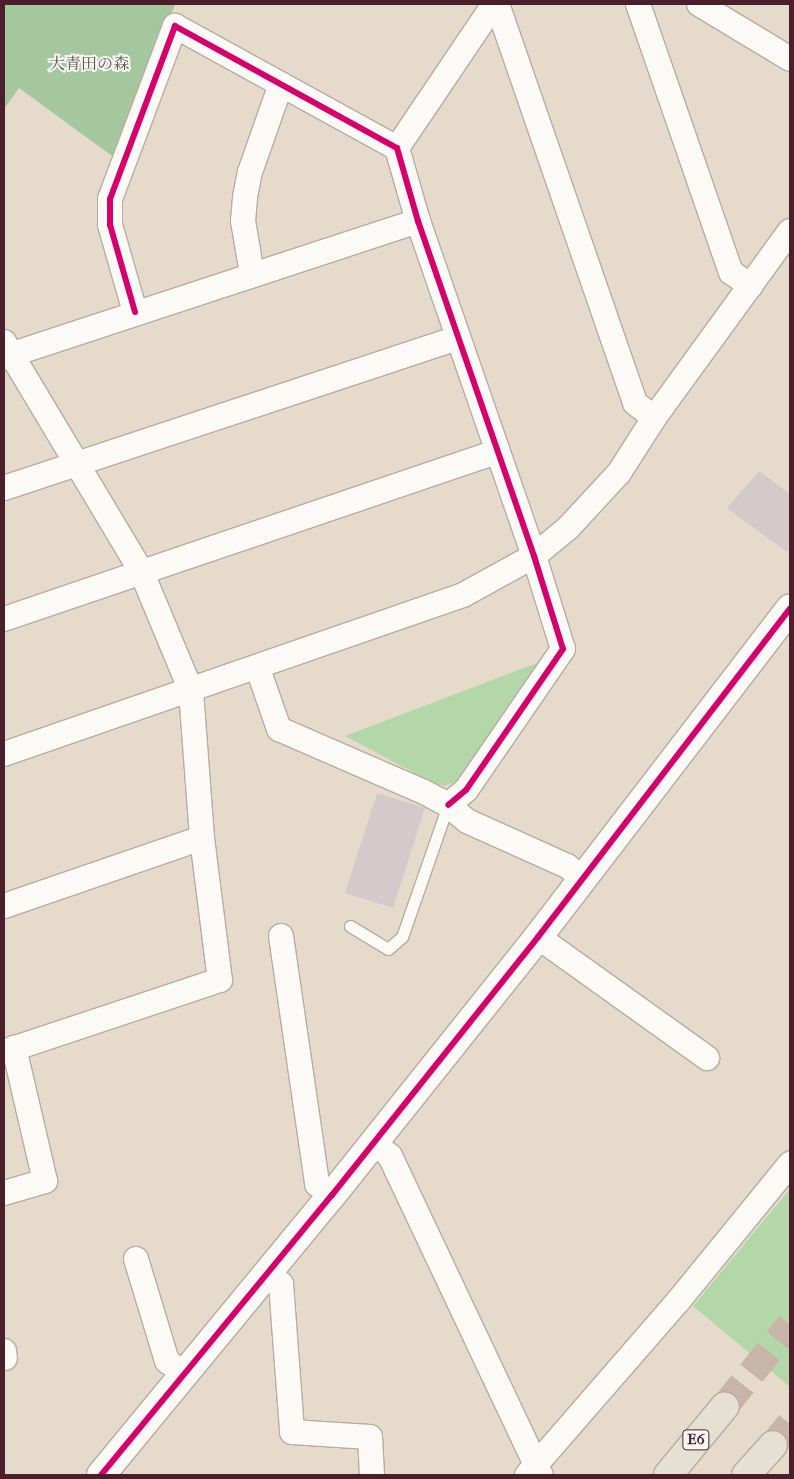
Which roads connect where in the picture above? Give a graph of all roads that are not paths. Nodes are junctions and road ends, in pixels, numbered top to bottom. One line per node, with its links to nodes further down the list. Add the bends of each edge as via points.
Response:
1 (496, 4): 6 (street); 14 (street, via 635,403)
2 (638, 4): 10 (street, via 731,272)
3 (699, 4): 4 (street)
4 (790, 60)
5 (281, 84): 6 (street); 9 (street, via 250,172 245,197 243,221); 11 (street, via 176,26 110,199 110,225)
6 (397, 148): 7 (street)
7 (418, 221): 9 (street); 12 (street)
8 (790, 231): 10 (street)
9 (252, 274): 11 (street)
10 (750, 286): 14 (street)
11 (135, 312): 13 (street)
12 (458, 338): 15 (street); 16 (street)
13 (7, 351): 16 (street)
14 (654, 418): 18 (street, via 619,473 568,528)
15 (496, 452): 18 (street); 19 (street)
16 (74, 464): 17 (street); 19 (street)
17 (4, 488)
18 (534, 556): 22 (street, via 463,595); 25 (street, via 563,649 466,790)
19 (142, 573): 20 (street); 23 (street)
20 (4, 619)
21 (787, 620): 27 (street)
22 (258, 669): 23 (street); 25 (street, via 279,729)
23 (191, 691): 24 (street); 26 (street)
24 (4, 754)
25 (448, 804): 27 (street, via 467,821 567,866); 29 (lane, via 402,937 388,949)
26 (202, 838): 28 (street); 32 (street, via 220,980)
27 (583, 878): 31 (street)
28 (4, 906)
29 (350, 926)
30 (281, 936): 37 (street, via 317,1184)
31 (538, 937): 33 (street); 34 (street)
32 (9, 1050): 36 (street, via 45,1181)
33 (707, 1058)
34 (374, 1142): 37 (street); 43 (street, via 390,1156)
35 (790, 1164): 43 (street)
36 (4, 1193)
37 (332, 1196): 39 (street)
38 (136, 1259): 40 (street, via 167,1361)
39 (268, 1272): 40 (street); 45 (street, via 281,1284 292,1432 370,1437)
40 (184, 1374): 44 (street)
41 (725, 1406): 46 (highway, E6)
42 (773, 1445): 47 (highway)
43 (535, 1472)
44 (102, 1475)
45 (372, 1475)
46 (668, 1475)
47 (746, 1475)

